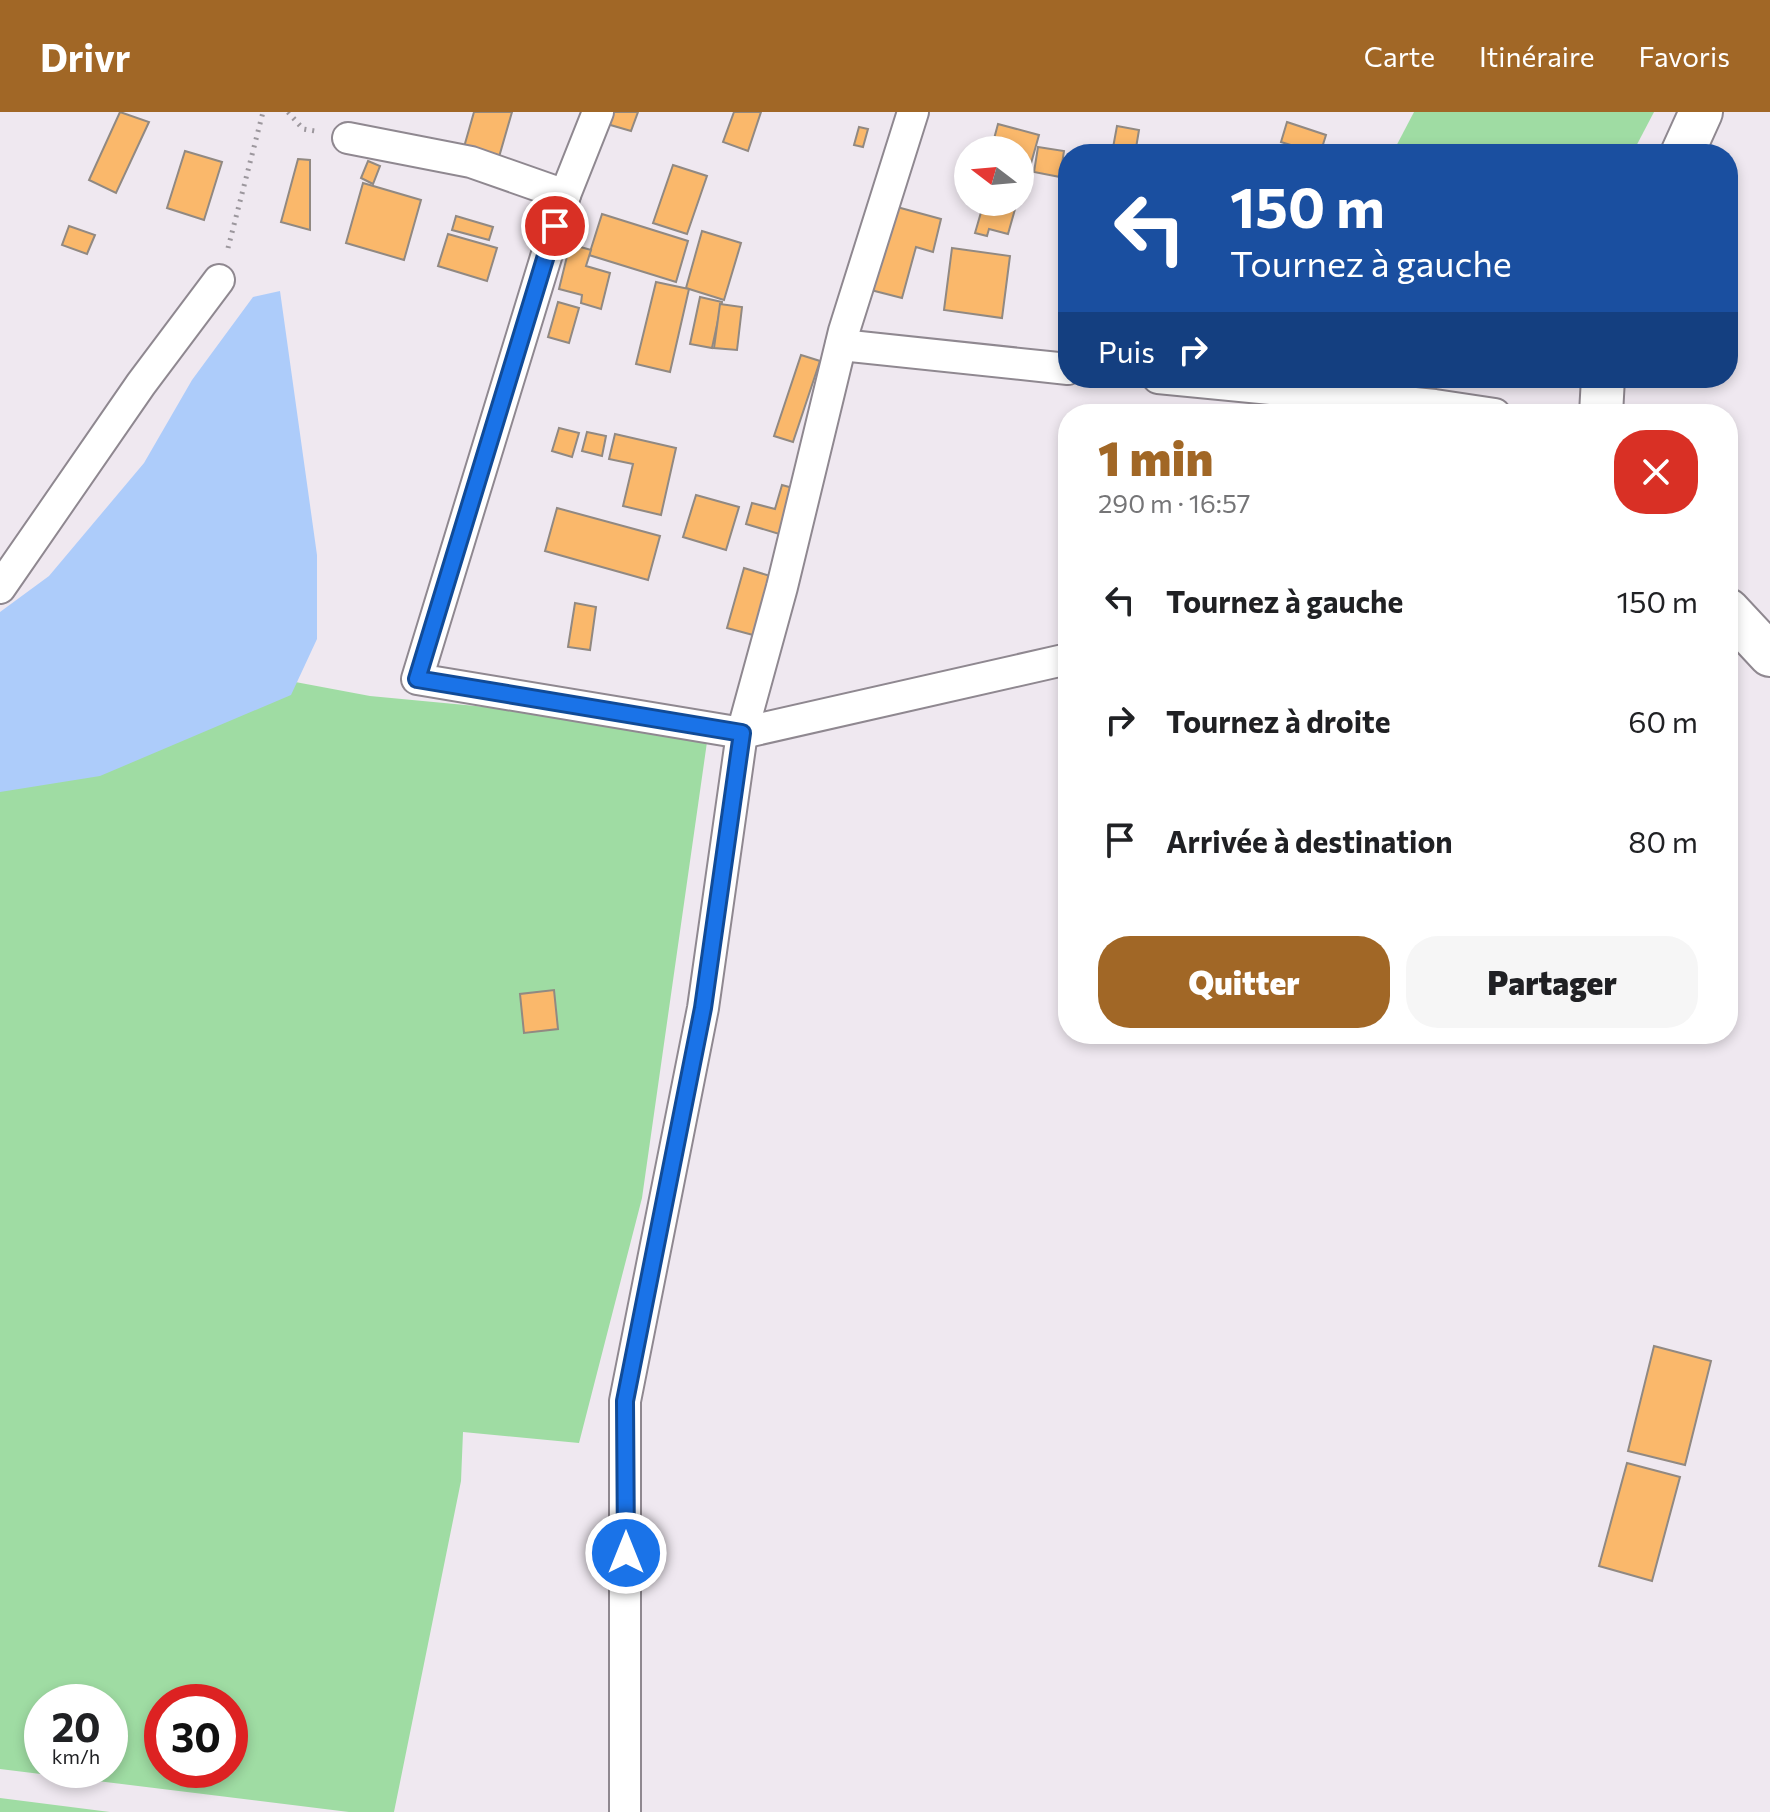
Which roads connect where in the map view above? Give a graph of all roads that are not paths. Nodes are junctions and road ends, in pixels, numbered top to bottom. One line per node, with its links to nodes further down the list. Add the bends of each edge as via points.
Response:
1 (598, 112): 6 (street)
2 (913, 112): 8 (street)
3 (1701, 112): 5 (street)
4 (348, 138): 6 (street, via 471,162)
5 (1687, 144)
6 (565, 195): 16 (street, via 417,679)
7 (219, 280): 12 (street)
8 (841, 345): 9 (street); 16 (street)
9 (1058, 368)
10 (1261, 388): 11 (street)
11 (1425, 404)
12 (0, 588)
13 (1738, 621): 14 (street)
14 (1770, 655)
15 (1058, 661): 16 (street)
16 (742, 733): 17 (street, via 703,1008 625,1401)
17 (625, 1812)

